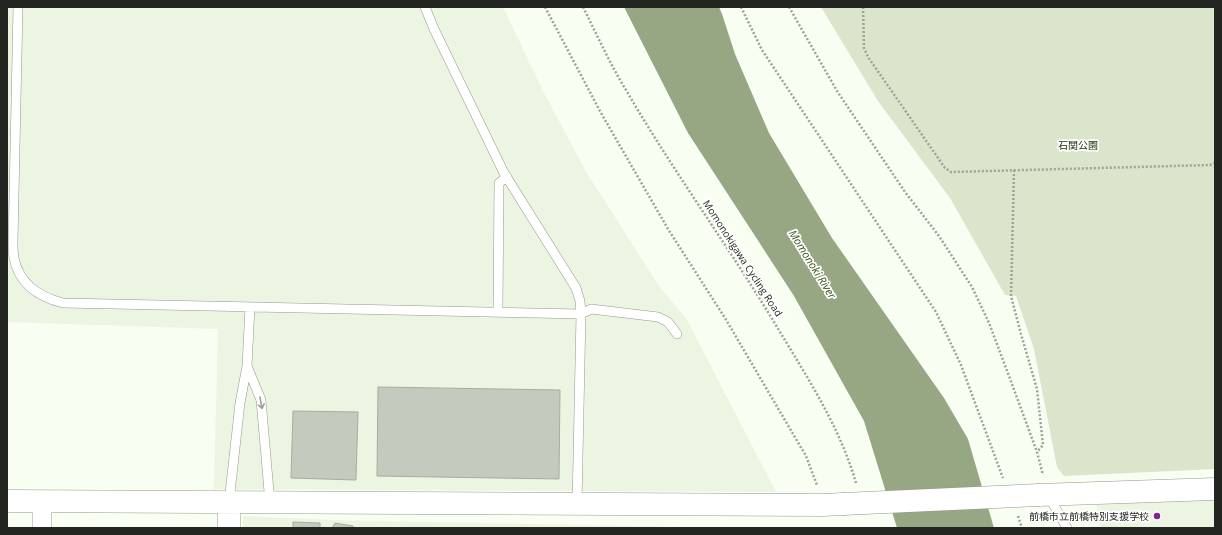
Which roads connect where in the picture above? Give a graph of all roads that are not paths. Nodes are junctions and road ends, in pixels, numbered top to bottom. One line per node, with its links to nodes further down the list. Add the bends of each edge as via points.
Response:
1 (18, 7): 4 (lane, via 13,242 14,258 27,284 50,300 63,303)
2 (424, 7): 3 (lane)
3 (507, 177): 5 (lane, via 499,183); 6 (lane, via 576,288)
4 (250, 307): 5 (lane); 8 (lane)
5 (498, 312): 6 (lane)
6 (581, 314): 7 (lane, via 591,309 658,316 668,322); 15 (lane)
7 (677, 334)
8 (247, 366): 13 (lane, via 240,403); 14 (lane, one-way to 14, via 261,400)
9 (1215, 489): 10 (street)
10 (1044, 495): 15 (street, bridge, via 833,505); 18 (lane)
11 (7, 501): 12 (street)
12 (42, 501): 13 (street); 16 (street)
13 (229, 502): 14 (street); 17 (street)
14 (270, 502): 15 (street)
15 (577, 505)
16 (42, 528)
17 (229, 528)
18 (1067, 528)

